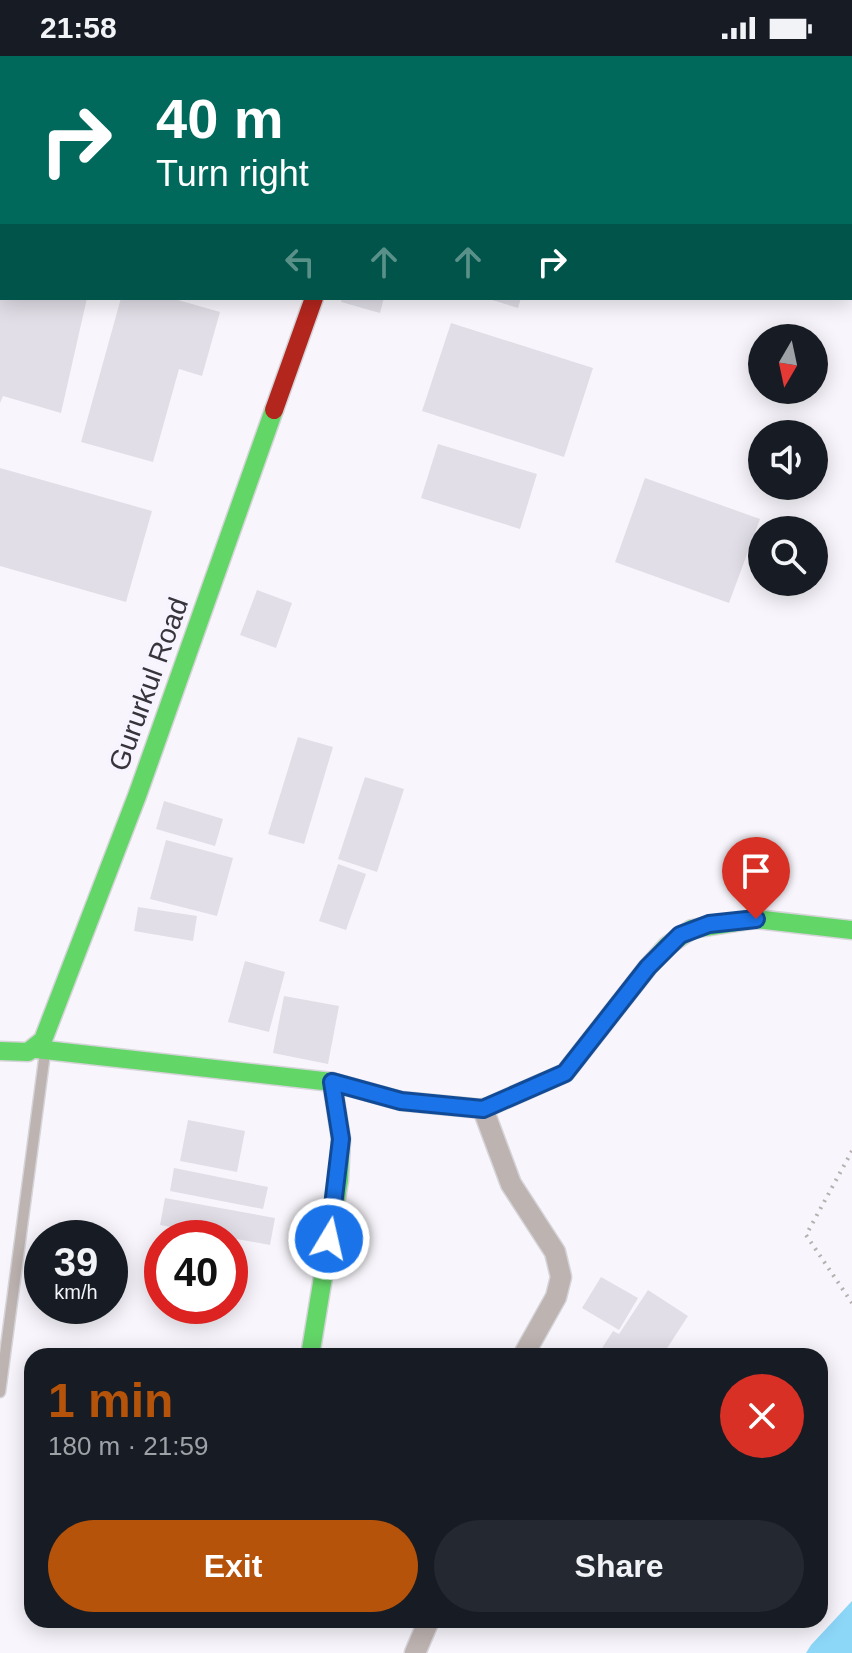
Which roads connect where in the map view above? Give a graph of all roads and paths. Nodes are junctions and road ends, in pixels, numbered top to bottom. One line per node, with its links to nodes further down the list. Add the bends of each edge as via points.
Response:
1 (313, 300): 3 (street, Gururkul Road)
2 (852, 930): 6 (street, via 756,919 692,929 648,967 565,1073)
3 (41, 1049): 4 (street); 5 (street); 11 (lane)
4 (0, 1051)
5 (332, 1082): 6 (street, via 401,1101); 9 (street, via 341,1139 339,1180)
6 (483, 1109): 10 (street, via 511,1184 555,1252 561,1277 556,1297)
7 (852, 1151): 8 (path, via 806,1235)
8 (852, 1303)
9 (311, 1348)
10 (527, 1348)
11 (0, 1390)
12 (426, 1628): 13 (street)
13 (415, 1653)

